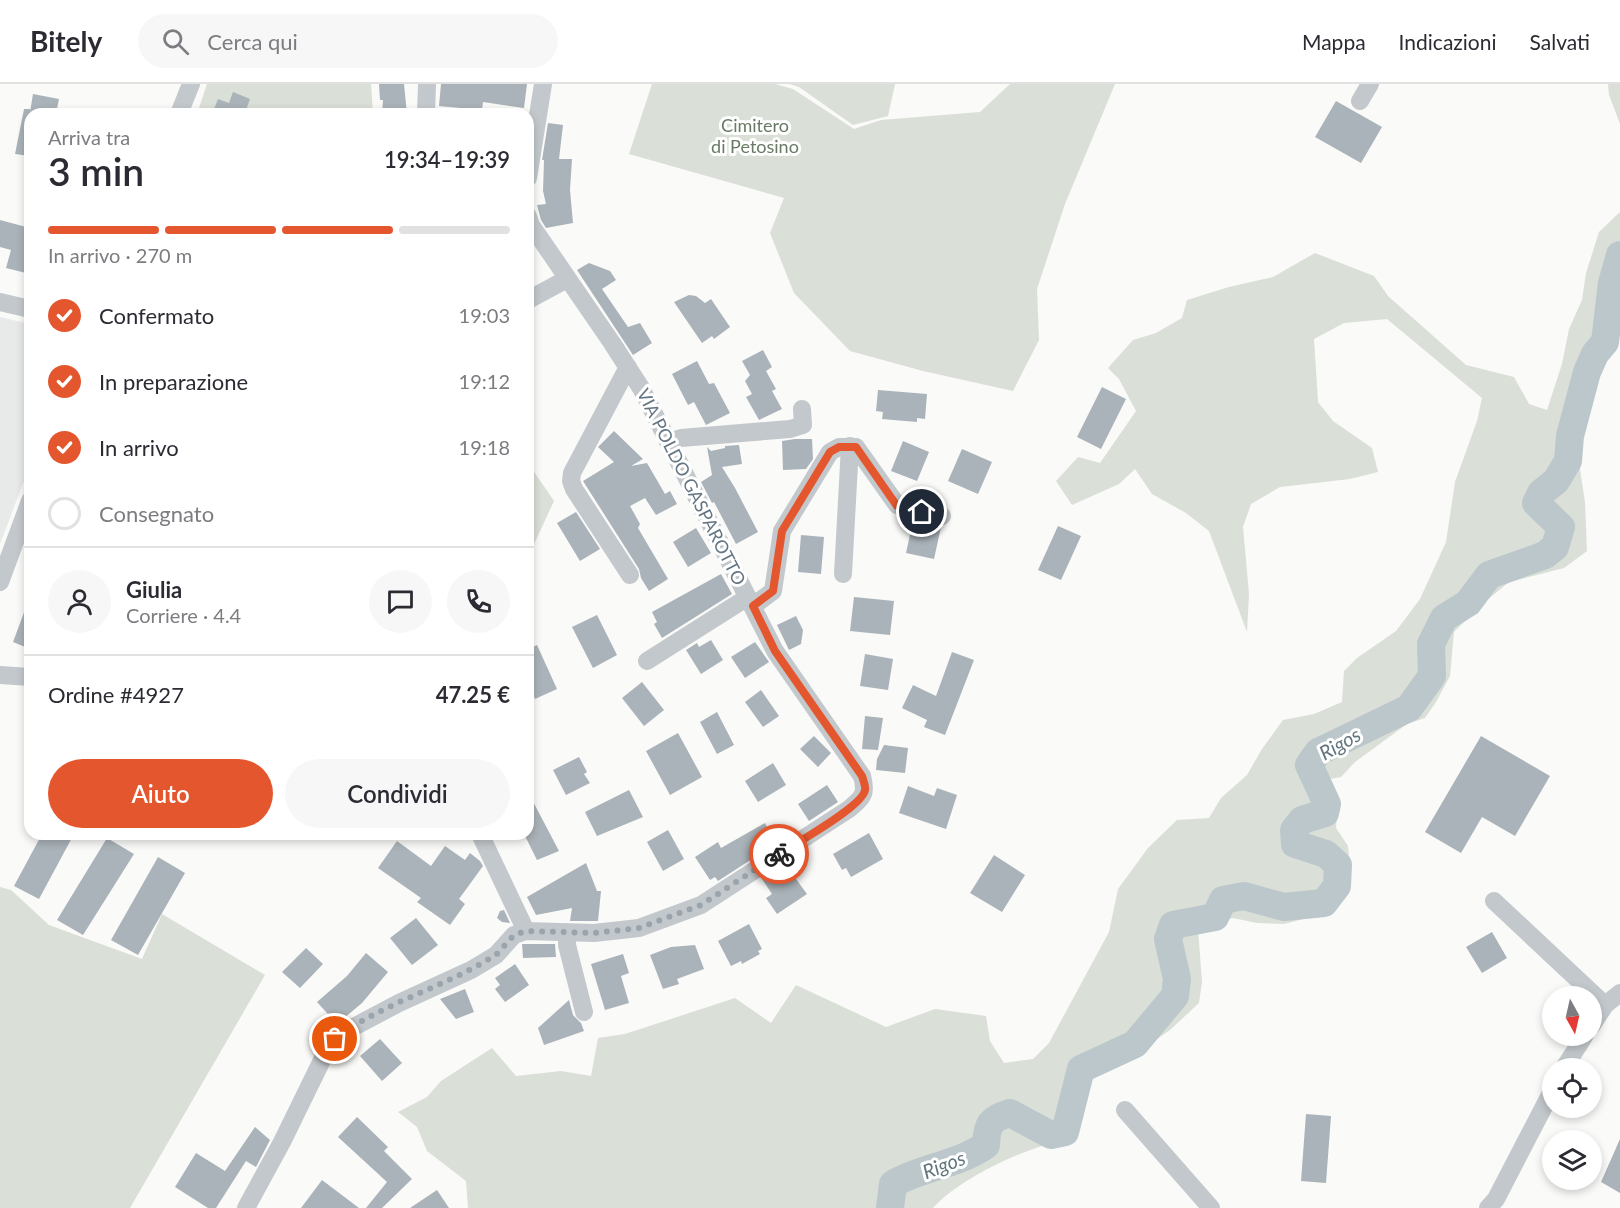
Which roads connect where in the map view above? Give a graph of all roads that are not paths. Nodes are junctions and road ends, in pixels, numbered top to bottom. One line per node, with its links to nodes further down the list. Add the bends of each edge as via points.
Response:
1 (191, 84): 6 (street)
2 (428, 84): 7 (street)
3 (1370, 84): 5 (street)
4 (544, 88): 8 (street)
5 (1360, 102)
6 (181, 108)
7 (426, 108)
8 (534, 144)
9 (534, 230): 10 (street, VIA POLDO GASPAROTTO)
10 (567, 279): 11 (street); 14 (street, VIA POLDO GASPAROTTO)
11 (534, 297)
12 (0, 303): 13 (street)
13 (24, 308)
14 (628, 367): 16 (street, VIA POLDO GASPAROTTO); 20 (street, via 572,473 572,481)
15 (802, 410): 16 (street, via 803,425 790,429)
16 (668, 442): 23 (street, VIA POLDO GASPAROTTO)
17 (850, 446): 18 (street, via 861,452 897,506); 21 (street); 23 (street, via 830,452 782,531 773,591)
18 (942, 516)
19 (24, 517): 22 (street)
20 (630, 574)
21 (843, 574)
22 (0, 582)
23 (751, 602): 24 (street); 30 (street, VIA POLDO GASPAROTTO, via 775,651 862,776 866,789 861,800 701,905 639,928)
24 (647, 661)
25 (0, 675): 26 (street)
26 (24, 677)
27 (483, 840): 29 (street)
28 (1494, 901): 32 (street)
29 (526, 931): 30 (street, VIA POLDO GASPAROTTO); 37 (street, via 514,935 496,955 335,1039)
30 (567, 932): 34 (street)
31 (1620, 993): 32 (street)
32 (1605, 1005): 33 (street)
33 (1602, 1010)
34 (584, 1012)
35 (1125, 1110): 38 (street)
36 (1542, 1110): 39 (street)
37 (246, 1208)
38 (1211, 1208)
39 (1488, 1208)

